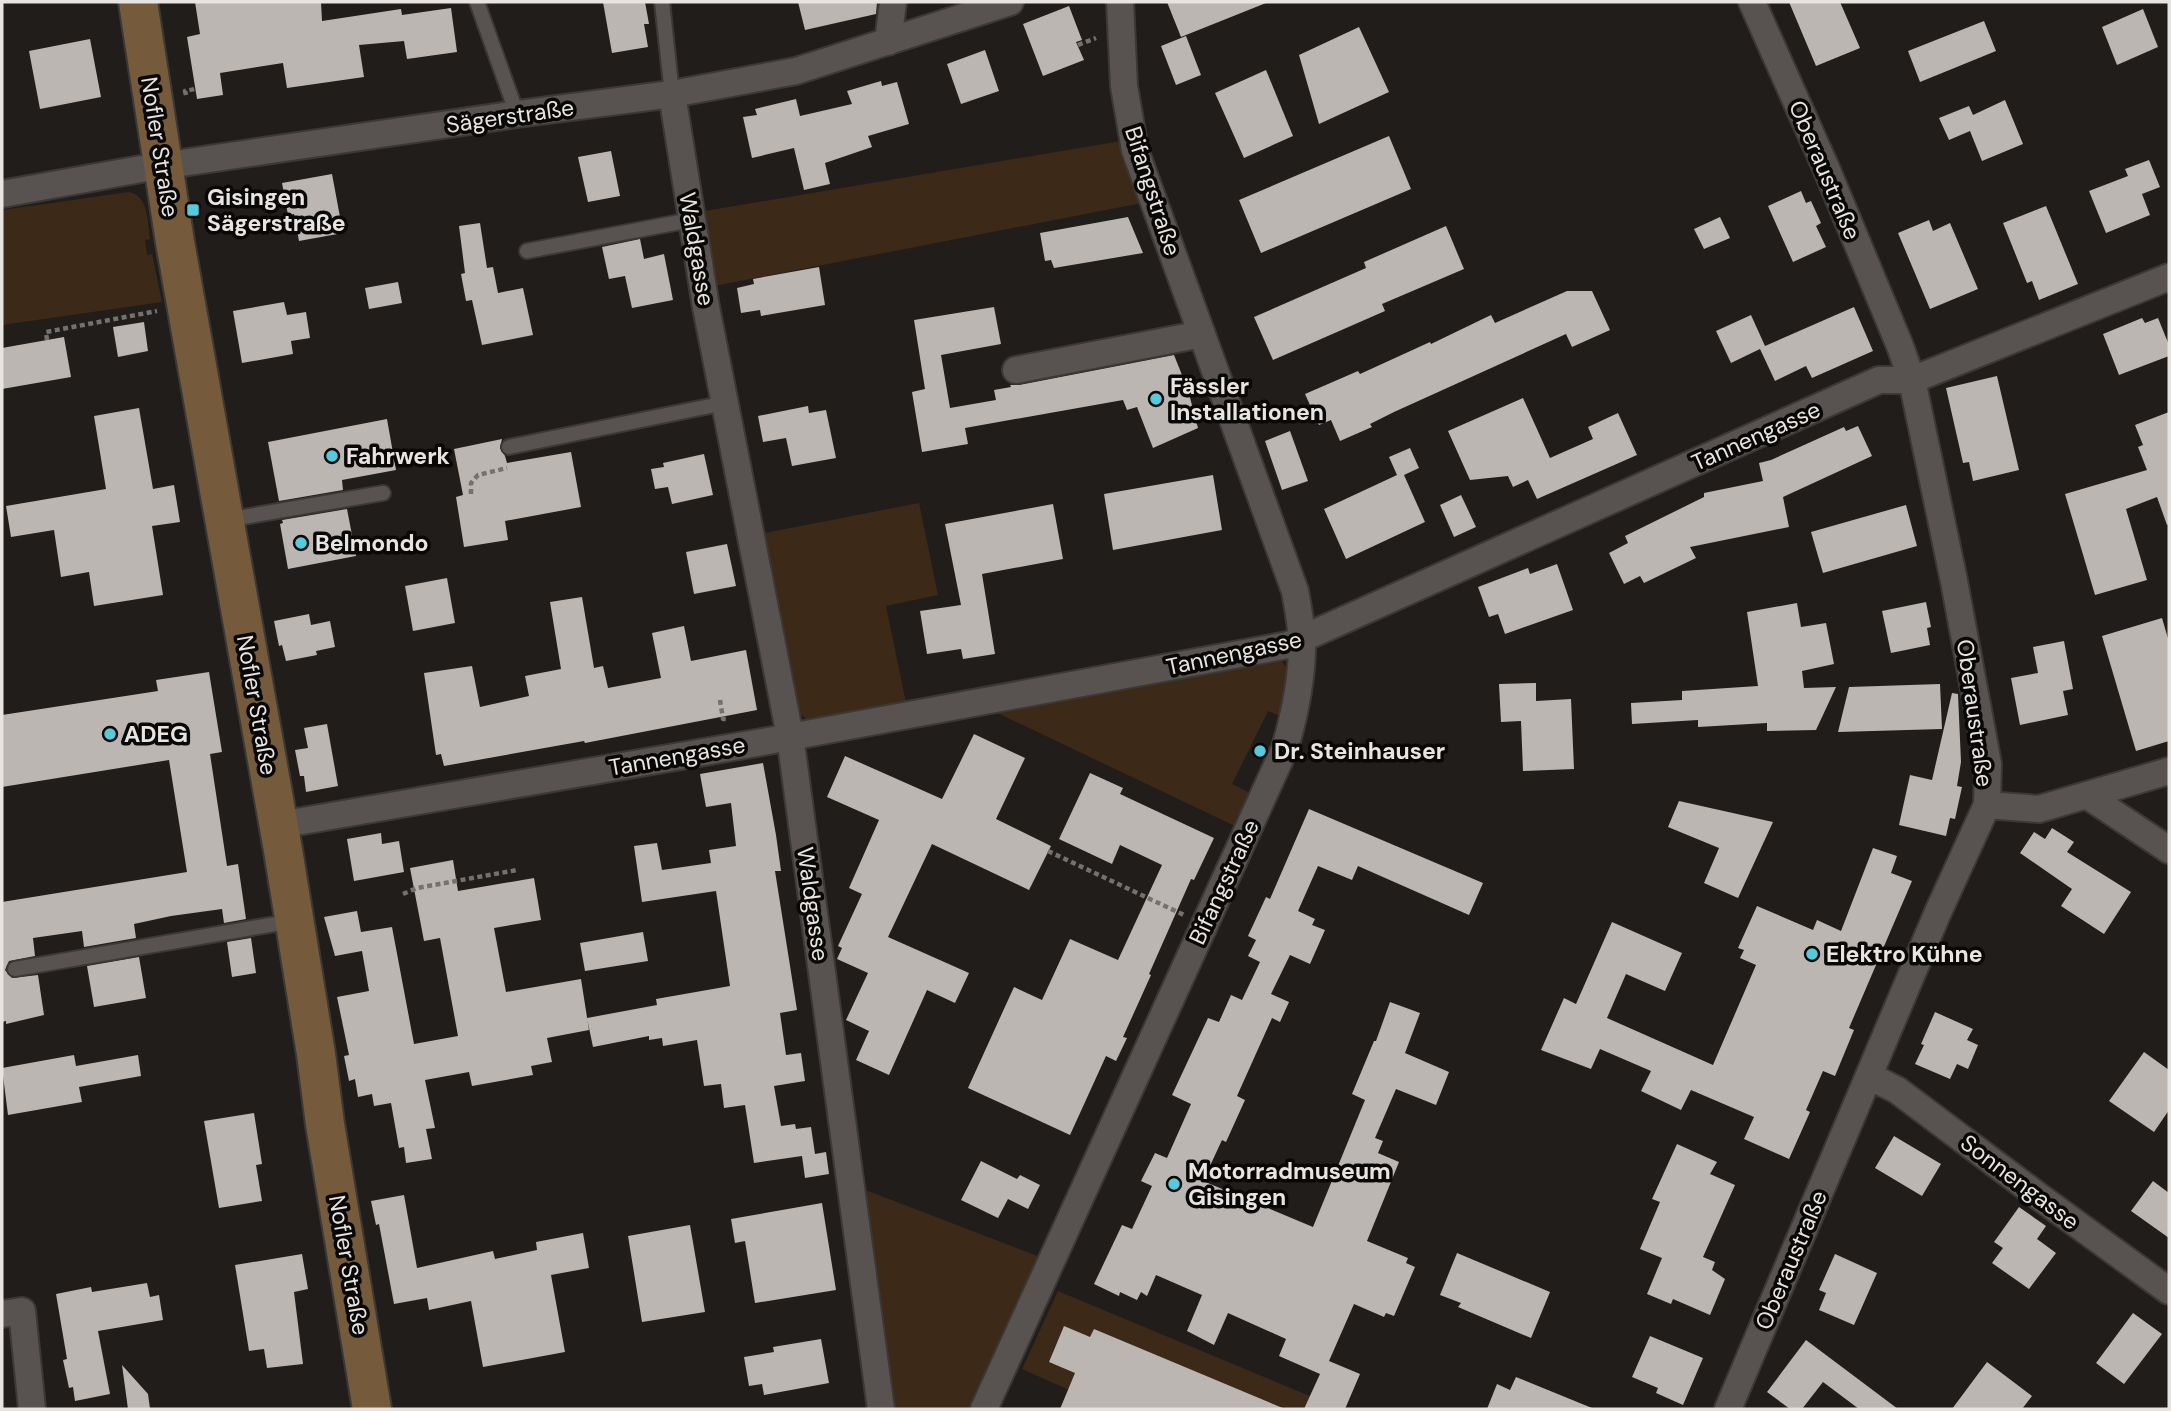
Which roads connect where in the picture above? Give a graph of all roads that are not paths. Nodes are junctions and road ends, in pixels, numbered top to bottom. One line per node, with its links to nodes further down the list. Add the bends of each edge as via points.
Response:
1 (138, 2): 11 (main road, Nofler Straße)
2 (477, 2): 10 (lane)
3 (662, 2): 9 (lane)
4 (893, 2): 8 (street)
5 (1010, 2): 8 (street, Sägerstraße)
6 (1119, 2): 16 (street, Bifangstraße, via 1124,86 1135,150)
7 (1752, 2): 18 (street, Oberaustraße)
8 (888, 42): 9 (street, Sägerstraße, via 796,71)
9 (672, 94): 10 (street, Sägerstraße); 13 (street, Waldgasse)
10 (517, 114): 11 (street, Sägerstraße)
11 (162, 166): 12 (street, Sägerstraße); 22 (main road, Nofler Straße)
12 (2, 194)
13 (691, 220): 14 (lane); 19 (street, Waldgasse)
14 (527, 251)
15 (2169, 277): 18 (street, Tannengasse)
16 (1202, 334): 17 (street); 23 (street, Bifangstraße, via 1295,591)
17 (1016, 370)
18 (1912, 380): 23 (street, Tannengasse, via 1880,380); 27 (street, Oberaustraße, via 1988,764)
19 (725, 403): 20 (lane); 24 (street, Waldgasse)
20 (509, 447)
21 (383, 493): 22 (lane)
22 (224, 520): 28 (main road, Nofler Straße, via 238,648)
23 (1302, 640): 24 (street, Tannengasse); 38 (street, Bifangstraße, via 1299,689 1285,748)
24 (790, 736): 28 (street, Tannengasse); 37 (street, Waldgasse)
25 (2169, 771): 26 (street)
26 (2088, 796): 27 (street, via 2039,809); 29 (street)
27 (1987, 806): 32 (street, Oberaustraße)
28 (279, 825): 30 (main road, Nofler Straße)
29 (2169, 850)
30 (295, 921): 31 (lane); 36 (main road, Nofler Straße)
31 (15, 969)
32 (1869, 1076): 33 (street, Sonnengasse, via 1897,1090); 39 (street, Oberaustraße)
33 (2169, 1291)
34 (2, 1314): 35 (street, via 22,1311)
35 (32, 1409)
36 (372, 1409)
37 (881, 1409)
38 (985, 1409)
39 (1729, 1409)

